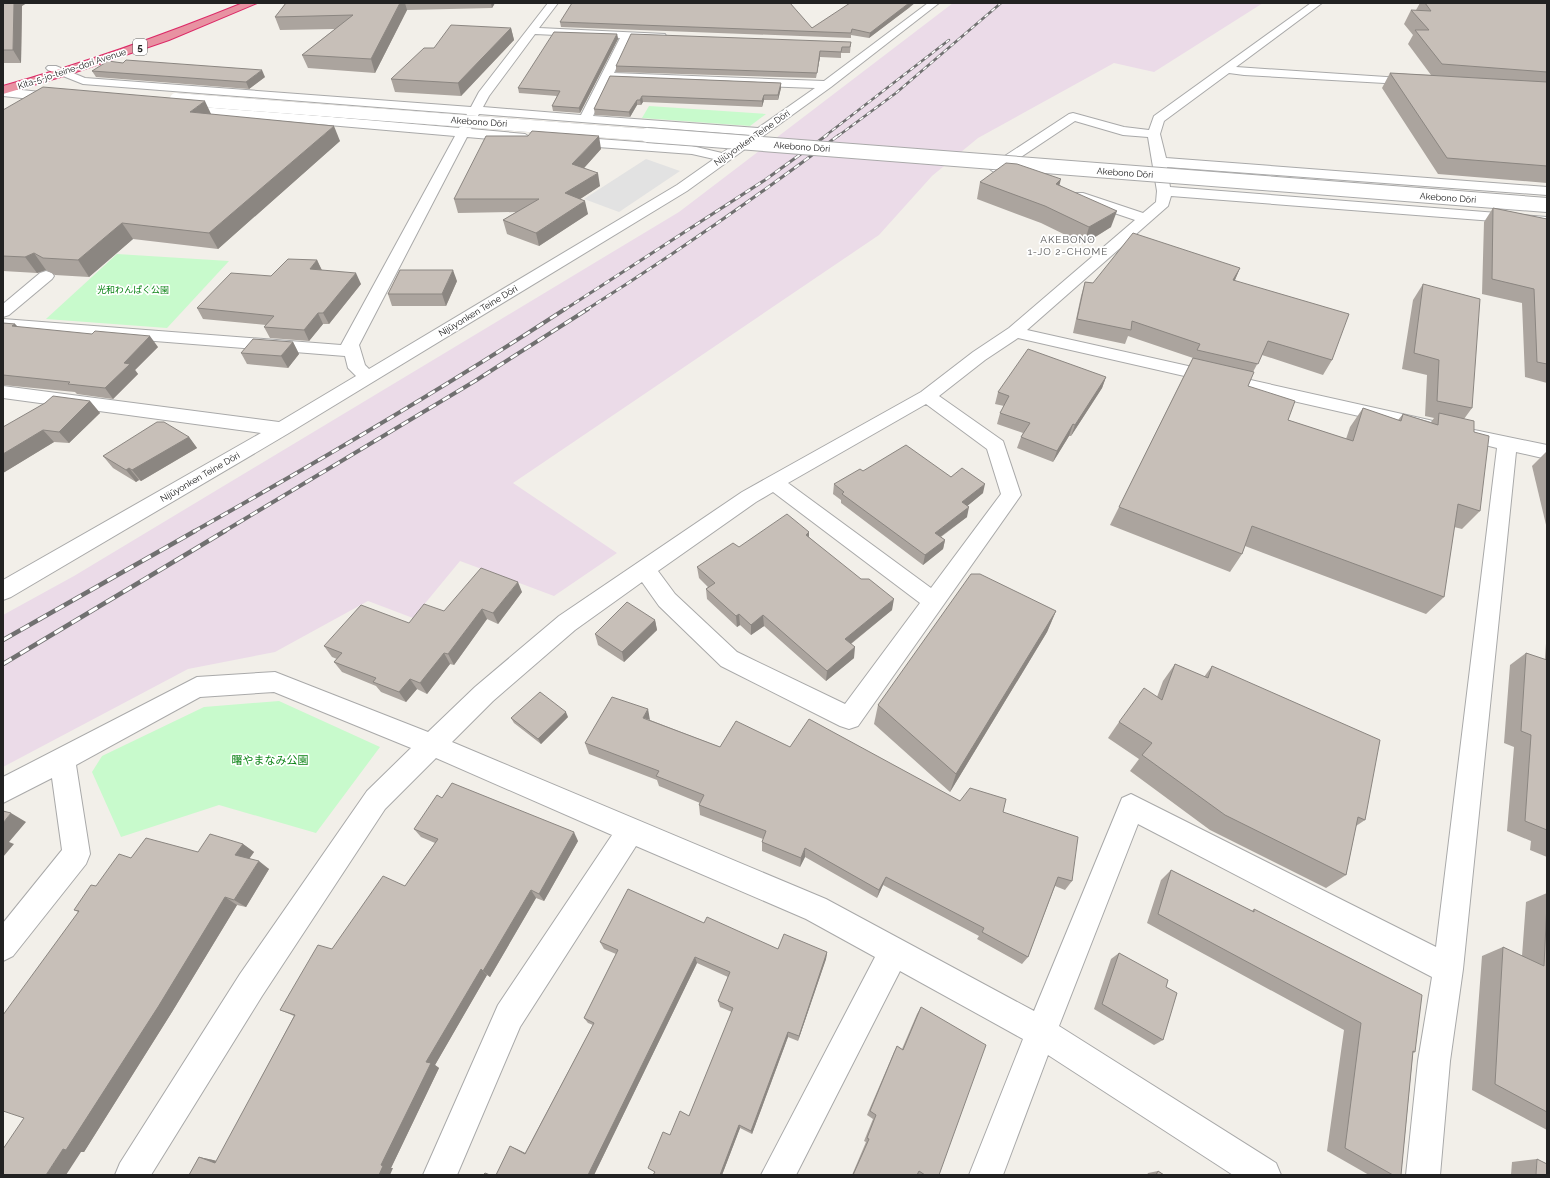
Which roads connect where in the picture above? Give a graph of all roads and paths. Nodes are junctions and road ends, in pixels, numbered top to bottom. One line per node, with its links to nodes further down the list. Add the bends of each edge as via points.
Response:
1 (231, 3): 10 (highway, Kita-5-jo-teine-dori Avenue / 5)
2 (252, 3): 10 (highway, Kita-5-jo-teine-dori Avenue / 5, via 165,38)
3 (553, 3): 6 (street)
4 (934, 3): 15 (street, Nijūyonken Teine Dōri, via 872,44)
5 (1317, 3): 9 (street)
6 (531, 31): 7 (street); 19 (street, via 483,95)
7 (627, 35): 8 (street); 11 (street)
8 (675, 37)
9 (1226, 69): 14 (street); 23 (street, via 1158,119)
10 (58, 70): 12 (highway, Kita-5-jo-teine-dori Avenue / 5); 19 (street, via 83,81)
11 (606, 76): 15 (street); 20 (street)
12 (21, 81): 13 (highway, Kita-5-jo-teine-dori Avenue / 5); 16 (highway, Kita-5-jo-teine-dori Avenue / 5); 30 (street, Akebono Dōri, bridge, via 32,87 57,90)
13 (3, 82)
14 (1427, 84)
15 (827, 85): 21 (street, Nijūyonken Teine Dōri)
16 (3, 91): 17 (street)
17 (71, 99)
18 (165, 107): 22 (street)
19 (476, 110): 20 (street); 22 (street)
20 (585, 119): 21 (street)
21 (761, 132): 24 (street, Nijūyonken Teine Dōri)
22 (463, 133): 24 (street, via 692,150); 37 (street, via 350,346)
23 (1154, 134): 25 (street); 26 (street, via 1123,131 1073,117 996,168)
24 (725, 158): 38 (street, Nijūyonken Teine Dōri, via 682,188)
25 (1160, 162): 27 (street); 28 (street)
26 (1024, 178)
27 (1164, 191): 31 (street, via 1164,203); 32 (street)
28 (1547, 191)
29 (1067, 192): 31 (street)
30 (1547, 205)
31 (1145, 220): 36 (street, via 1116,242)
32 (1547, 221)
33 (46, 276): 34 (street)
34 (3, 312)
35 (3, 324): 37 (street)
36 (1015, 332): 41 (street); 44 (street)
37 (351, 351): 38 (street, via 357,368)
38 (369, 377): 43 (street, Nijūyonken Teine Dōri)
39 (3, 392): 40 (street)
40 (31, 395): 42 (street); 43 (street)
41 (927, 396): 46 (street); 49 (street, via 996,446 1011,495)
42 (3, 409)
43 (282, 429): 48 (street, Nijūyonken Teine Dōri)
44 (1507, 444): 45 (street); 56 (street)
45 (1547, 452)
46 (774, 483): 47 (street, via 749,496); 49 (street)
47 (644, 569): 49 (street, via 667,600 729,658 849,718); 50 (street, via 567,623 484,694)
48 (3, 591)
49 (934, 602)
50 (432, 745): 51 (street, via 275,682 197,687); 53 (street); 58 (street, via 376,800 251,985)
51 (62, 760): 52 (street); 54 (street, via 76,854)
52 (3, 791)
53 (631, 830): 55 (street, via 816,909); 59 (street, via 508,1016)
54 (3, 946)
55 (894, 951): 57 (street); 60 (street)
56 (1448, 969): 57 (street, via 1131,807); 63 (street, via 1434,1061)
57 (1041, 1032): 61 (street); 62 (street)
58 (132, 1175)
59 (440, 1175)
60 (778, 1175)
61 (986, 1175)
62 (1264, 1175)
63 (1423, 1175)

